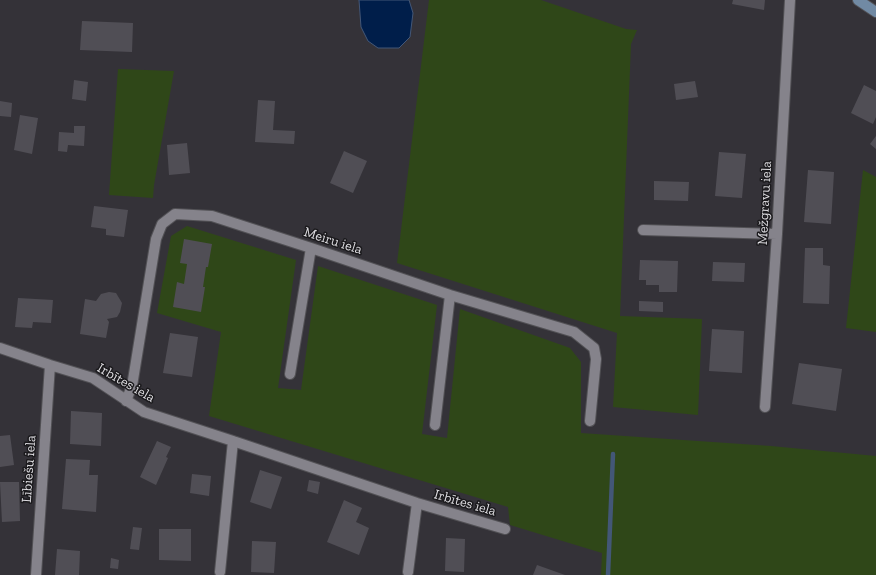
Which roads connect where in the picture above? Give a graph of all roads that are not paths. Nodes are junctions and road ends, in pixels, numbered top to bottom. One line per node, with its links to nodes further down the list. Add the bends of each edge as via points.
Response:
1 (790, 0): 5 (street, Mežgravu iela)
2 (858, 0): 3 (street)
3 (876, 12)
4 (643, 230): 5 (street)
5 (777, 234): 12 (street, Mežgravu iela)
6 (311, 248): 7 (street, Meiru iela); 10 (street); 11 (street, Meiru iela, via 212,216 175,214 162,224 156,239 132,386)
7 (450, 295): 13 (street, Meiru iela, via 574,332 594,348 596,359); 14 (street)
8 (0, 348): 9 (street, Irbītes iela)
9 (50, 365): 11 (street, Irbītes iela, via 93,378); 20 (street, Lībiešu iela)
10 (290, 374)
11 (126, 401): 15 (street, Irbītes iela, via 144,412)
12 (765, 407)
13 (590, 421)
14 (435, 425)
15 (233, 440): 16 (street, Irbītes iela); 18 (street)
16 (417, 503): 17 (street, Irbītes iela); 19 (street, Irbītes iela)
17 (505, 529)
18 (220, 572)
19 (408, 572)
20 (36, 575)

